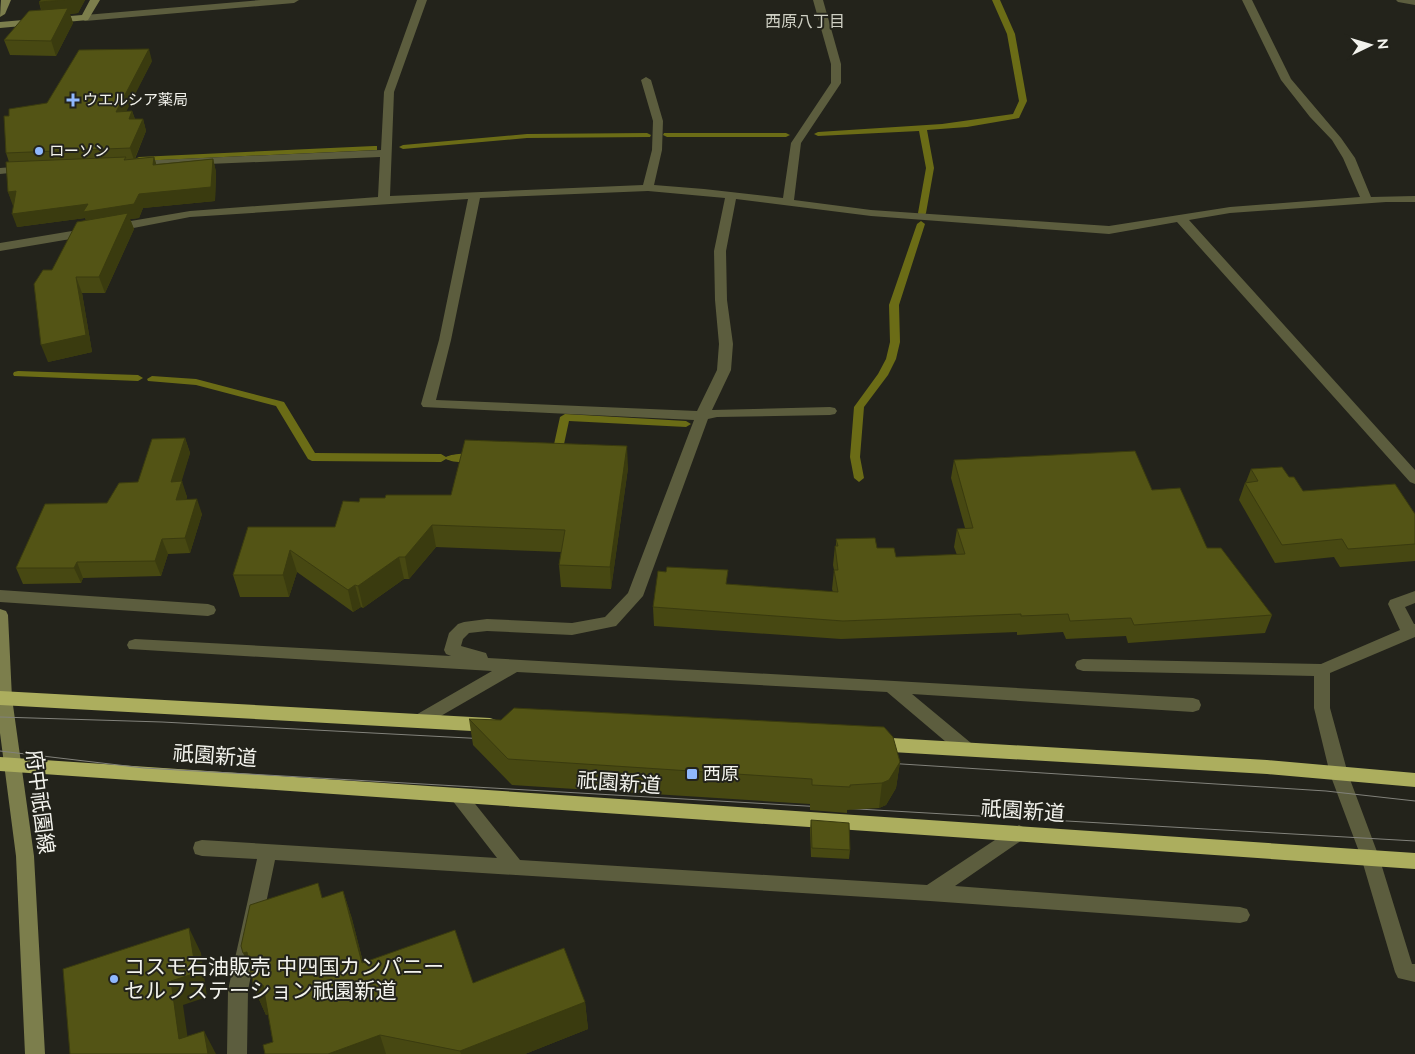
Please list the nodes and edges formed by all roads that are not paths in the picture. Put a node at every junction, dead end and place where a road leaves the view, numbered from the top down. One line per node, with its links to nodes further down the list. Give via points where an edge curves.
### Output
1 (6, 0): 9 (main road)
2 (95, 0): 10 (main road)
3 (294, 0): 10 (street)
4 (422, 0): 13 (street, via 390,92)
5 (818, 0): 23 (street, via 836,64 836,83 796,143)
6 (1247, 0): 21 (street, via 1286,80 1336,138 1349,158)
7 (1401, 0): 8 (street)
8 (1415, 2)
9 (0, 14)
10 (84, 18): 11 (main road)
11 (0, 25)
12 (646, 80): 17 (street, via 658,121 657,150)
13 (386, 153): 14 (street); 20 (street)
14 (127, 164)
15 (37, 168): 16 (street)
16 (0, 171)
17 (648, 188): 18 (street); 19 (street)
18 (475, 195): 20 (street); 27 (street, via 445,340 428,404)
19 (731, 196): 23 (street); 27 (street, via 720,251 726,344 724,370)
20 (384, 200): 25 (street, via 190,214)
21 (1367, 200): 22 (street); 24 (street, via 1230,210)
22 (1415, 200)
23 (788, 203): 24 (street, via 871,213 1109,230)
24 (1180, 218): 28 (street)
25 (0, 247)
26 (830, 411): 27 (street, via 717,412)
27 (702, 416): 35 (street, via 635,596 610,622 572,629 487,625 464,628 455,636 452,650)
28 (1415, 479)
29 (0, 596): 31 (street)
30 (1415, 597): 33 (street, via 1396,604)
31 (208, 610)
32 (0, 615): 39 (main road, 府中祇園線)
33 (1412, 631): 37 (street)
34 (135, 646): 35 (street)
35 (514, 665): 38 (street); 41 (street)
36 (1083, 665): 37 (street)
37 (1322, 670): 46 (street, via 1322,708)
38 (891, 686): 40 (street); 44 (street)
39 (2, 698): 41 (highway); 45 (main road, 府中祇園線)
40 (1193, 705)
41 (420, 721): 42 (highway)
42 (509, 726)
43 (856, 743): 44 (highway)
44 (964, 748): 46 (highway)
45 (6, 764): 48 (highway, 祇園新道); 58 (main road, 府中祇園線, via 25,856)
46 (1339, 774): 47 (highway); 52 (street)
47 (1415, 780)
48 (458, 795): 49 (highway, 祇園新道); 54 (street)
49 (1019, 833): 52 (highway, 祇園新道); 55 (street)
50 (202, 848): 51 (street)
51 (268, 852): 54 (street); 59 (street, via 238,990)
52 (1370, 857): 53 (highway, 祇園新道); 57 (street, via 1405,972)
53 (1415, 861)
54 (516, 868): 55 (street)
55 (930, 893): 56 (street)
56 (1240, 916)
57 (1415, 973)
58 (35, 1054)
59 (237, 1054)

